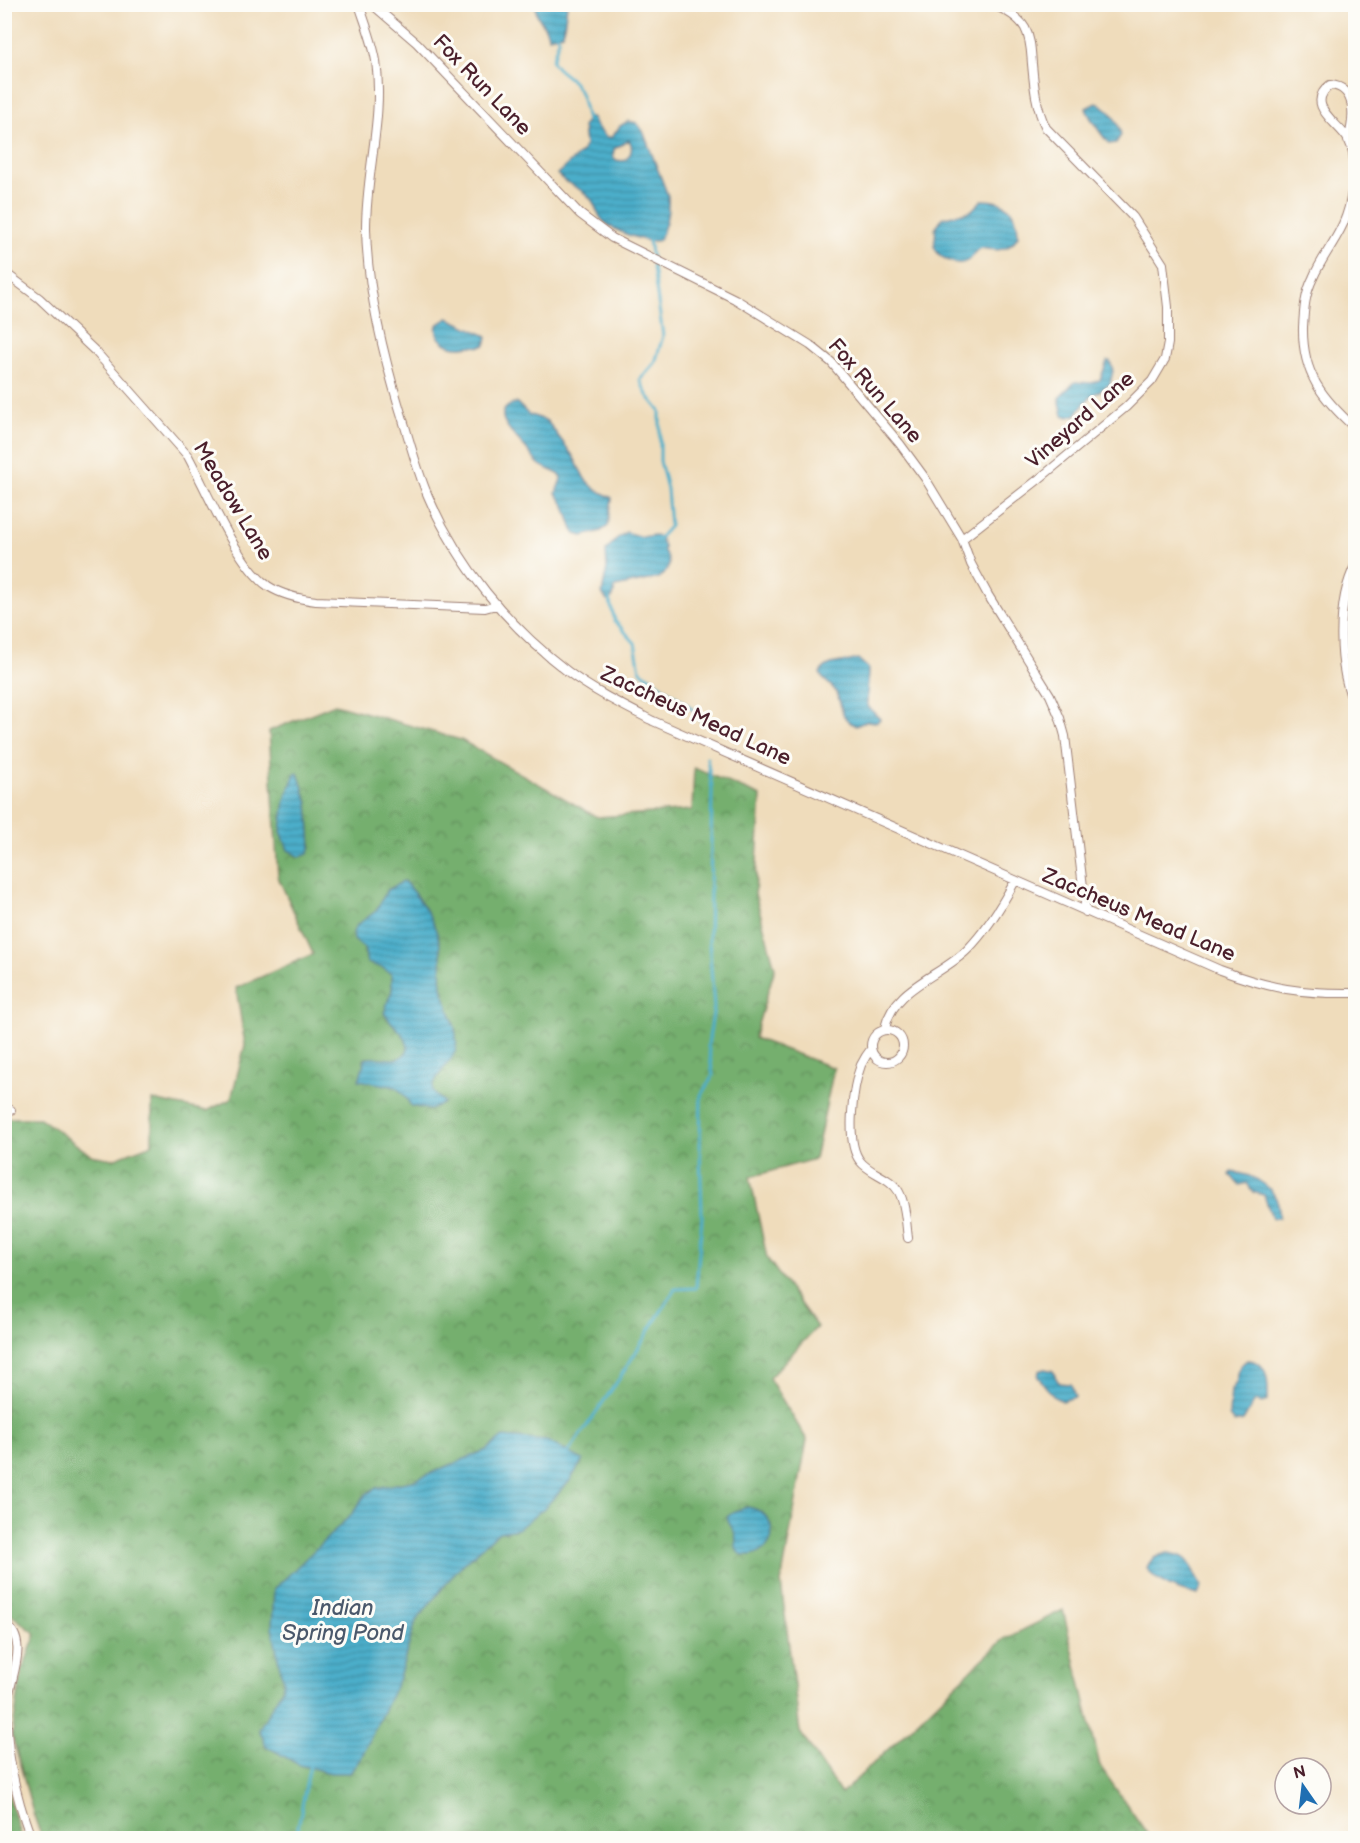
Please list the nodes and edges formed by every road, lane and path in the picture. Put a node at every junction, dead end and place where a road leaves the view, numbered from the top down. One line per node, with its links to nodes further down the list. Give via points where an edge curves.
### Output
1 (359, 4): 9 (street, Zaccheus Mead Lane, via 372,43 377,78 366,227 380,336 428,494 468,567)
2 (368, 4): 7 (street, Fox Run Lane, via 417,43 588,220 612,238 735,299 831,362 900,444)
3 (991, 4): 7 (street, Vineyard Lane, via 1004,9 1024,26 1046,128 1133,217 1162,264 1168,343 1160,371 1126,407)
4 (1348, 140): 4 (street, via 1352,126 1350,98 1343,89 1330,86 1323,91 1322,106); 6 (street, via 1354,160 1353,188 1341,229 1312,279 1304,302 1303,340 1309,372 1318,388)
5 (4, 272): 9 (street, Meadow Lane, via 65,320 180,446 247,563 270,587 316,601 485,608)
6 (1356, 429)
7 (962, 539): 12 (street, Fox Run Lane, via 984,589 1050,695 1060,718)
8 (1356, 564): 10 (street, via 1346,589 1342,644 1343,666)
9 (496, 605): 11 (street, Zaccheus Mead Lane, via 568,673 611,699)
10 (1356, 708)
11 (1015, 881): 12 (street, Zaccheus Mead Lane); 14 (street, via 966,951 903,997 889,1014)
12 (1086, 912): 13 (street, Zaccheus Mead Lane, via 1253,982 1301,992)
13 (1356, 993)
14 (885, 1029): 15 (street, via 872,1039); 15 (street, via 900,1035 904,1047 898,1059 885,1062 875,1058)
15 (871, 1049): 16 (street, via 860,1067 854,1092 855,1150 860,1161 894,1184 900,1193)
16 (908, 1238)
17 (4, 1623): 18 (street, via 18,1640 5,1725 11,1770)
18 (31, 1839)

